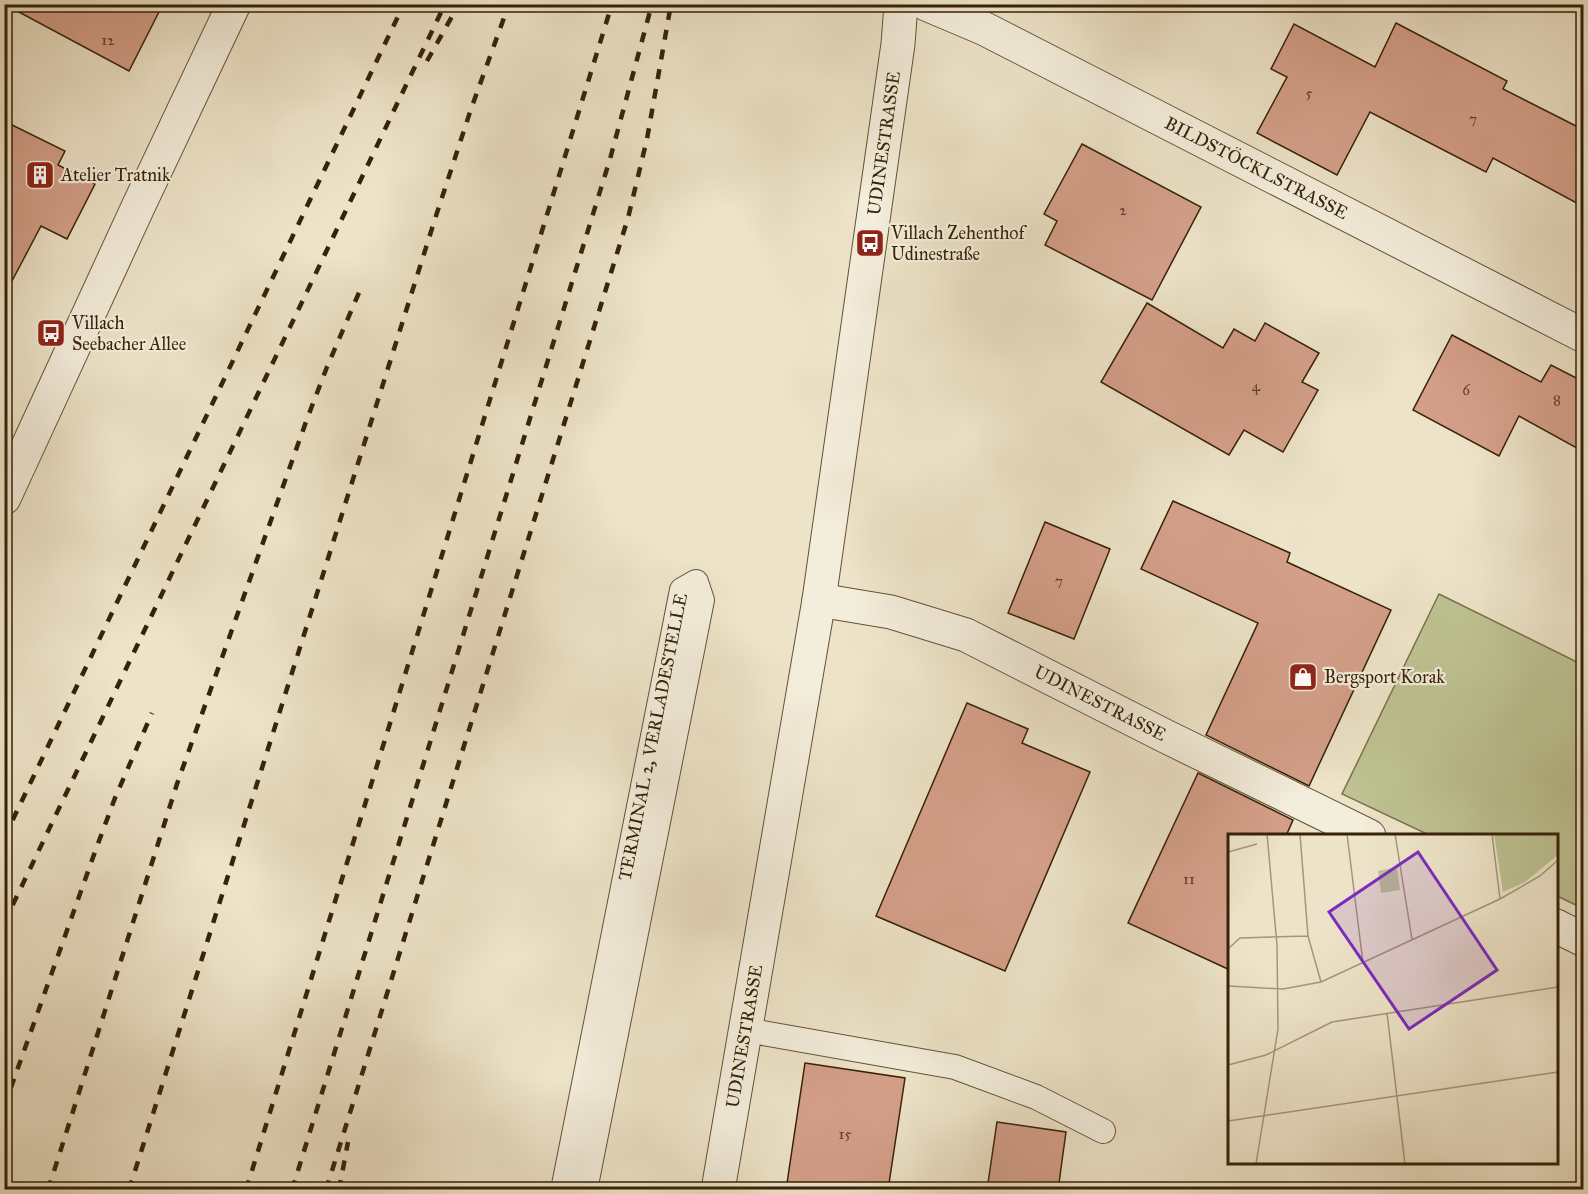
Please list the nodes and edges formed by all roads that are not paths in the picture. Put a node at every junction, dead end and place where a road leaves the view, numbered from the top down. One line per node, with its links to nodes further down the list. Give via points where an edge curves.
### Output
1 (234, 4): 5 (street)
2 (901, 4): 6 (street, UDINESTRASSE)
3 (926, 4): 4 (street, BILDSTÖCKLSTRASSE, via 985,29)
4 (1584, 336)
5 (4, 498)
6 (819, 600): 7 (street, UDINESTRASSE, via 891,612 966,635); 10 (street, UDINESTRASSE)
7 (1366, 834)
8 (1558, 927): 9 (street)
9 (1584, 940)
10 (746, 1030): 11 (lane, via 955,1067 1036,1096); 14 (street, UDINESTRASSE)
11 (1103, 1131)
12 (563, 1190): 13 (lane, TERMINAL 2, VERLADESTELLE, via 682,590 696,582 702,600)
13 (585, 1190)
14 (718, 1190)

